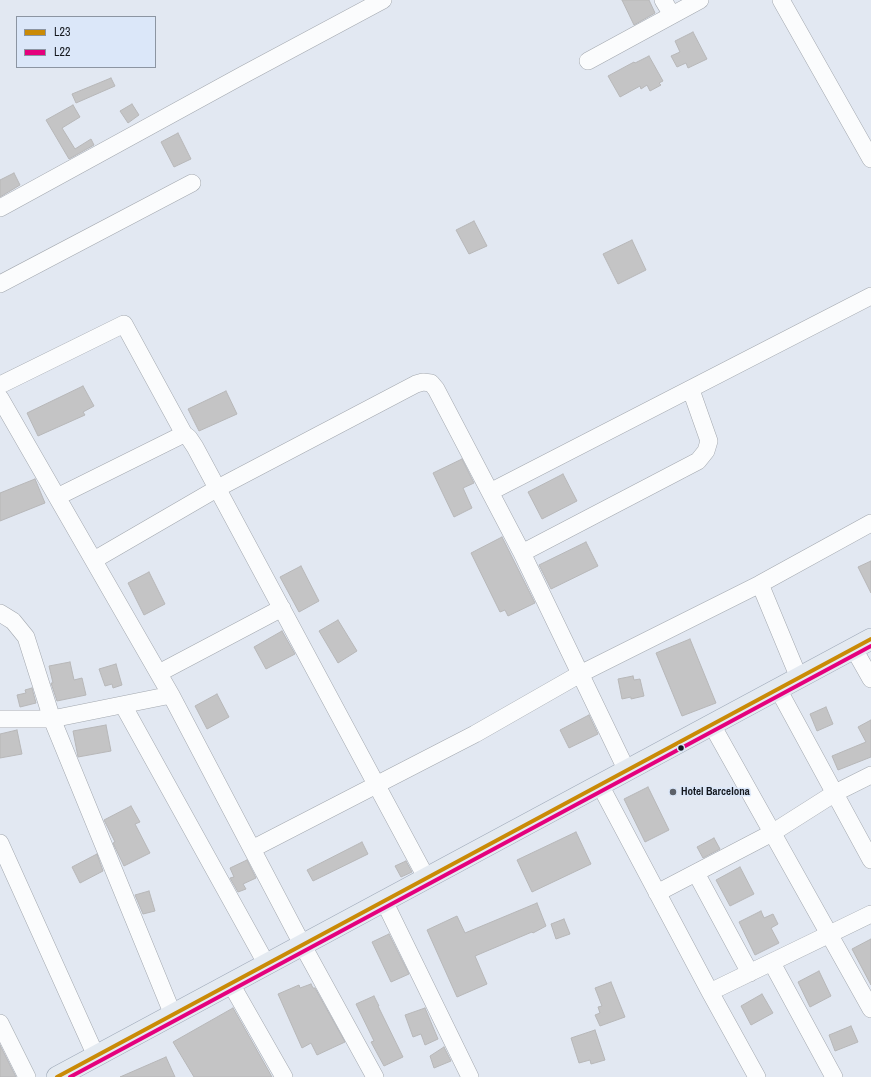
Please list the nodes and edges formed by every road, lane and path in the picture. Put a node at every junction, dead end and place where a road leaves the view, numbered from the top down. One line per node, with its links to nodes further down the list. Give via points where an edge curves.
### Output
1 (383, 0): 9 (street)
2 (663, 0): 5 (street)
3 (700, 0): 5 (street)
4 (781, 0): 7 (street)
5 (672, 15): 6 (street)
6 (588, 61)
7 (871, 159)
8 (192, 183): 10 (street)
9 (0, 208)
10 (0, 284)
11 (871, 296): 13 (street)
12 (0, 384): 15 (street, via 124,324)
13 (690, 390): 17 (street); 20 (street, via 709,441 706,451 698,461)
14 (0, 398): 18 (street)
15 (184, 434): 16 (street, via 195,447); 18 (street)
16 (218, 488): 17 (street, via 423,382 431,383 436,389); 21 (street); 23 (street)
17 (490, 492): 20 (street)
18 (57, 497): 21 (street)
19 (871, 523): 22 (street)
20 (522, 553): 27 (street)
21 (94, 560): 26 (street)
22 (760, 584): 27 (street); 28 (street)
23 (282, 608): 26 (street); 39 (street)
24 (0, 613): 34 (street, via 13,621 26,637)
25 (862, 644): 28 (main road); 29 (street)
26 (158, 673): 31 (street)
27 (580, 674): 36 (street); 39 (street)
28 (799, 678): 30 (main road)
29 (871, 679)
30 (778, 690): 35 (main road); 40 (street)
31 (171, 694): 32 (street); 43 (street)
32 (123, 705): 34 (street); 53 (street)
33 (0, 719): 34 (street)
34 (52, 719): 58 (street)
35 (712, 725): 36 (main road); 41 (street)
36 (627, 771): 38 (main road)
37 (871, 775): 40 (street)
38 (600, 785): 46 (main road); 47 (street)
39 (377, 786): 43 (street); 46 (street)
40 (835, 793): 41 (street); 44 (street)
41 (772, 833): 45 (street); 50 (street)
42 (0, 843): 60 (street)
43 (252, 849): 51 (street)
44 (871, 860)
45 (696, 873): 47 (street); 54 (street)
46 (427, 878): 48 (main road)
47 (657, 893): 56 (street)
48 (384, 902): 51 (main road); 65 (street)
49 (871, 914): 50 (street)
50 (829, 935): 52 (street); 57 (street)
51 (303, 946): 53 (main road); 64 (street)
52 (772, 962): 54 (street); 67 (street)
53 (267, 964): 55 (main road)
54 (750, 973): 56 (street)
55 (231, 984): 58 (main road); 63 (street)
56 (710, 992): 66 (street)
57 (871, 1009)
58 (173, 1015): 60 (main road)
59 (0, 1023): 61 (street)
60 (96, 1056): 62 (main road)
61 (27, 1077)
62 (59, 1077)
63 (284, 1077)
64 (375, 1077)
65 (470, 1077)
66 (757, 1077)
67 (834, 1077)

